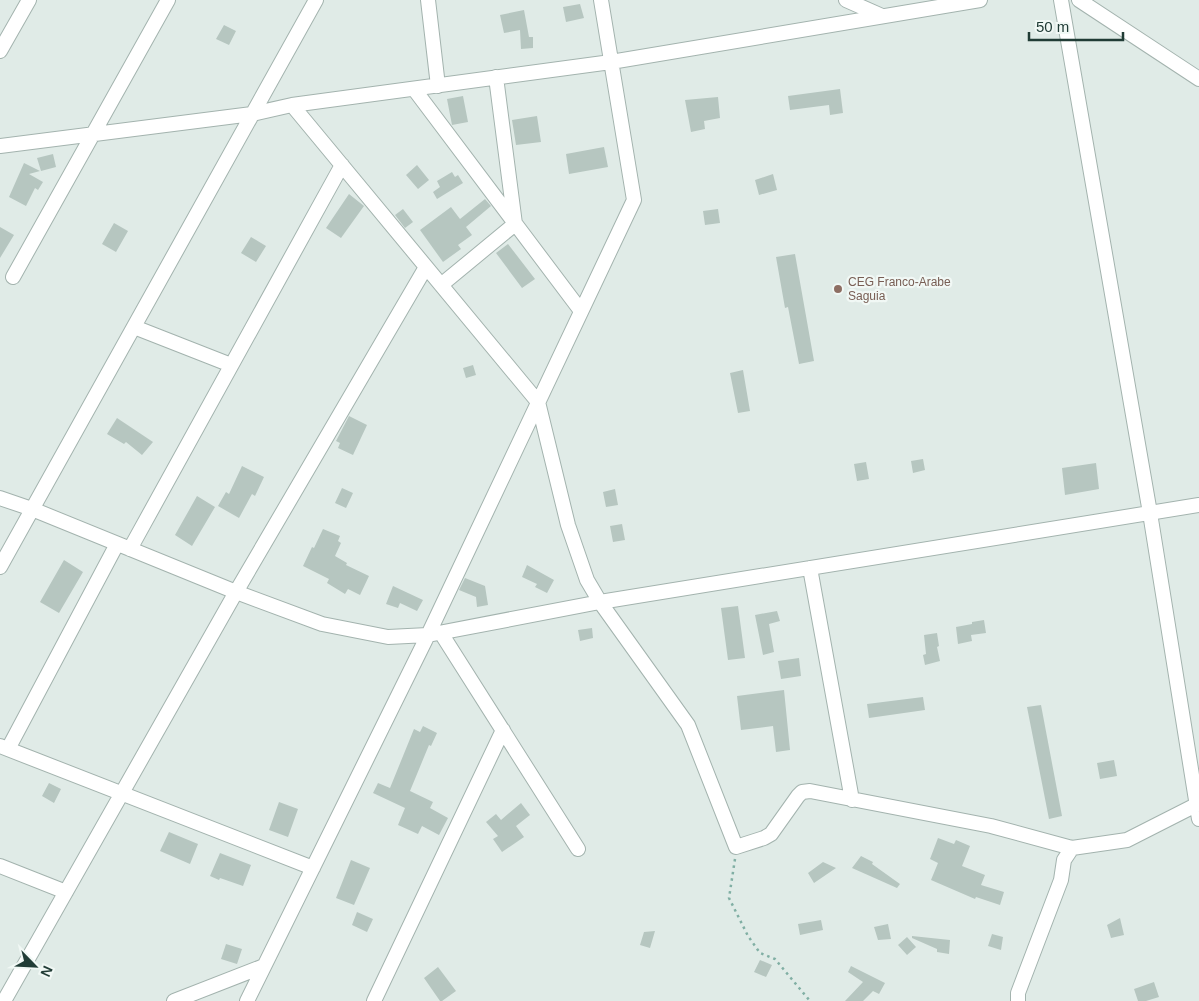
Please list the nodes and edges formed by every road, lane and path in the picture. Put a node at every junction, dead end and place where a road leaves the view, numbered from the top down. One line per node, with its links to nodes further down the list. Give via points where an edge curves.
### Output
1 (29, 0): 11 (street)
2 (168, 0): 19 (street)
3 (316, 0): 18 (street)
4 (428, 0): 15 (street)
5 (601, 0): 12 (street)
6 (846, 0): 10 (street)
7 (980, 0): 10 (street)
8 (1062, 0): 33 (street)
9 (1079, 0): 14 (street)
10 (883, 16): 12 (street)
11 (0, 51)
12 (611, 62): 13 (street); 26 (street, via 634,200)
13 (496, 78): 15 (street); 22 (street)
14 (1199, 79)
15 (438, 86): 16 (street)
16 (414, 89): 17 (street); 22 (street)
17 (292, 106): 18 (street); 21 (street)
18 (252, 114): 19 (street); 27 (street)
19 (93, 134): 20 (street); 24 (street)
20 (0, 146)
21 (342, 165): 23 (street); 28 (street)
22 (516, 224): 25 (street); 26 (street)
23 (426, 266): 25 (street); 37 (street)
24 (12, 277)
25 (441, 285): 29 (street)
26 (581, 312): 29 (street)
27 (134, 327): 28 (street); 32 (street)
28 (231, 365): 34 (street)
29 (538, 402): 38 (street, via 568,526 587,580); 39 (street)
30 (0, 498): 32 (street)
31 (1199, 506): 33 (street)
32 (32, 509): 34 (street); 35 (street)
33 (1150, 513): 36 (street); 44 (street)
34 (124, 546): 37 (street); 41 (street)
35 (0, 567)
36 (810, 568): 38 (street); 43 (street)
37 (236, 592): 39 (street, via 322,624 388,637); 42 (street)
38 (600, 602): 39 (street); 46 (street, via 688,725)
39 (435, 634): 40 (street); 50 (street)
40 (503, 730): 48 (street); 56 (street)
41 (4, 748): 42 (street)
42 (122, 794): 50 (street); 51 (street)
43 (852, 800): 46 (street, via 802,792 771,834); 47 (street, via 991,826)
44 (1196, 805): 45 (street); 47 (street, via 1127,840)
45 (1199, 819)
46 (736, 847): 57 (path, via 729,898 740,921 760,953 775,960)
47 (1072, 848): 58 (street, via 1064,860 1061,880 1018,993)
48 (578, 849)
49 (0, 866): 51 (street)
50 (313, 868): 52 (street)
51 (66, 892): 53 (street)
52 (264, 966): 54 (street); 55 (street)
53 (4, 1001)
54 (174, 1001)
55 (246, 1001)
56 (374, 1001)
57 (810, 1001)
58 (1018, 1001)

